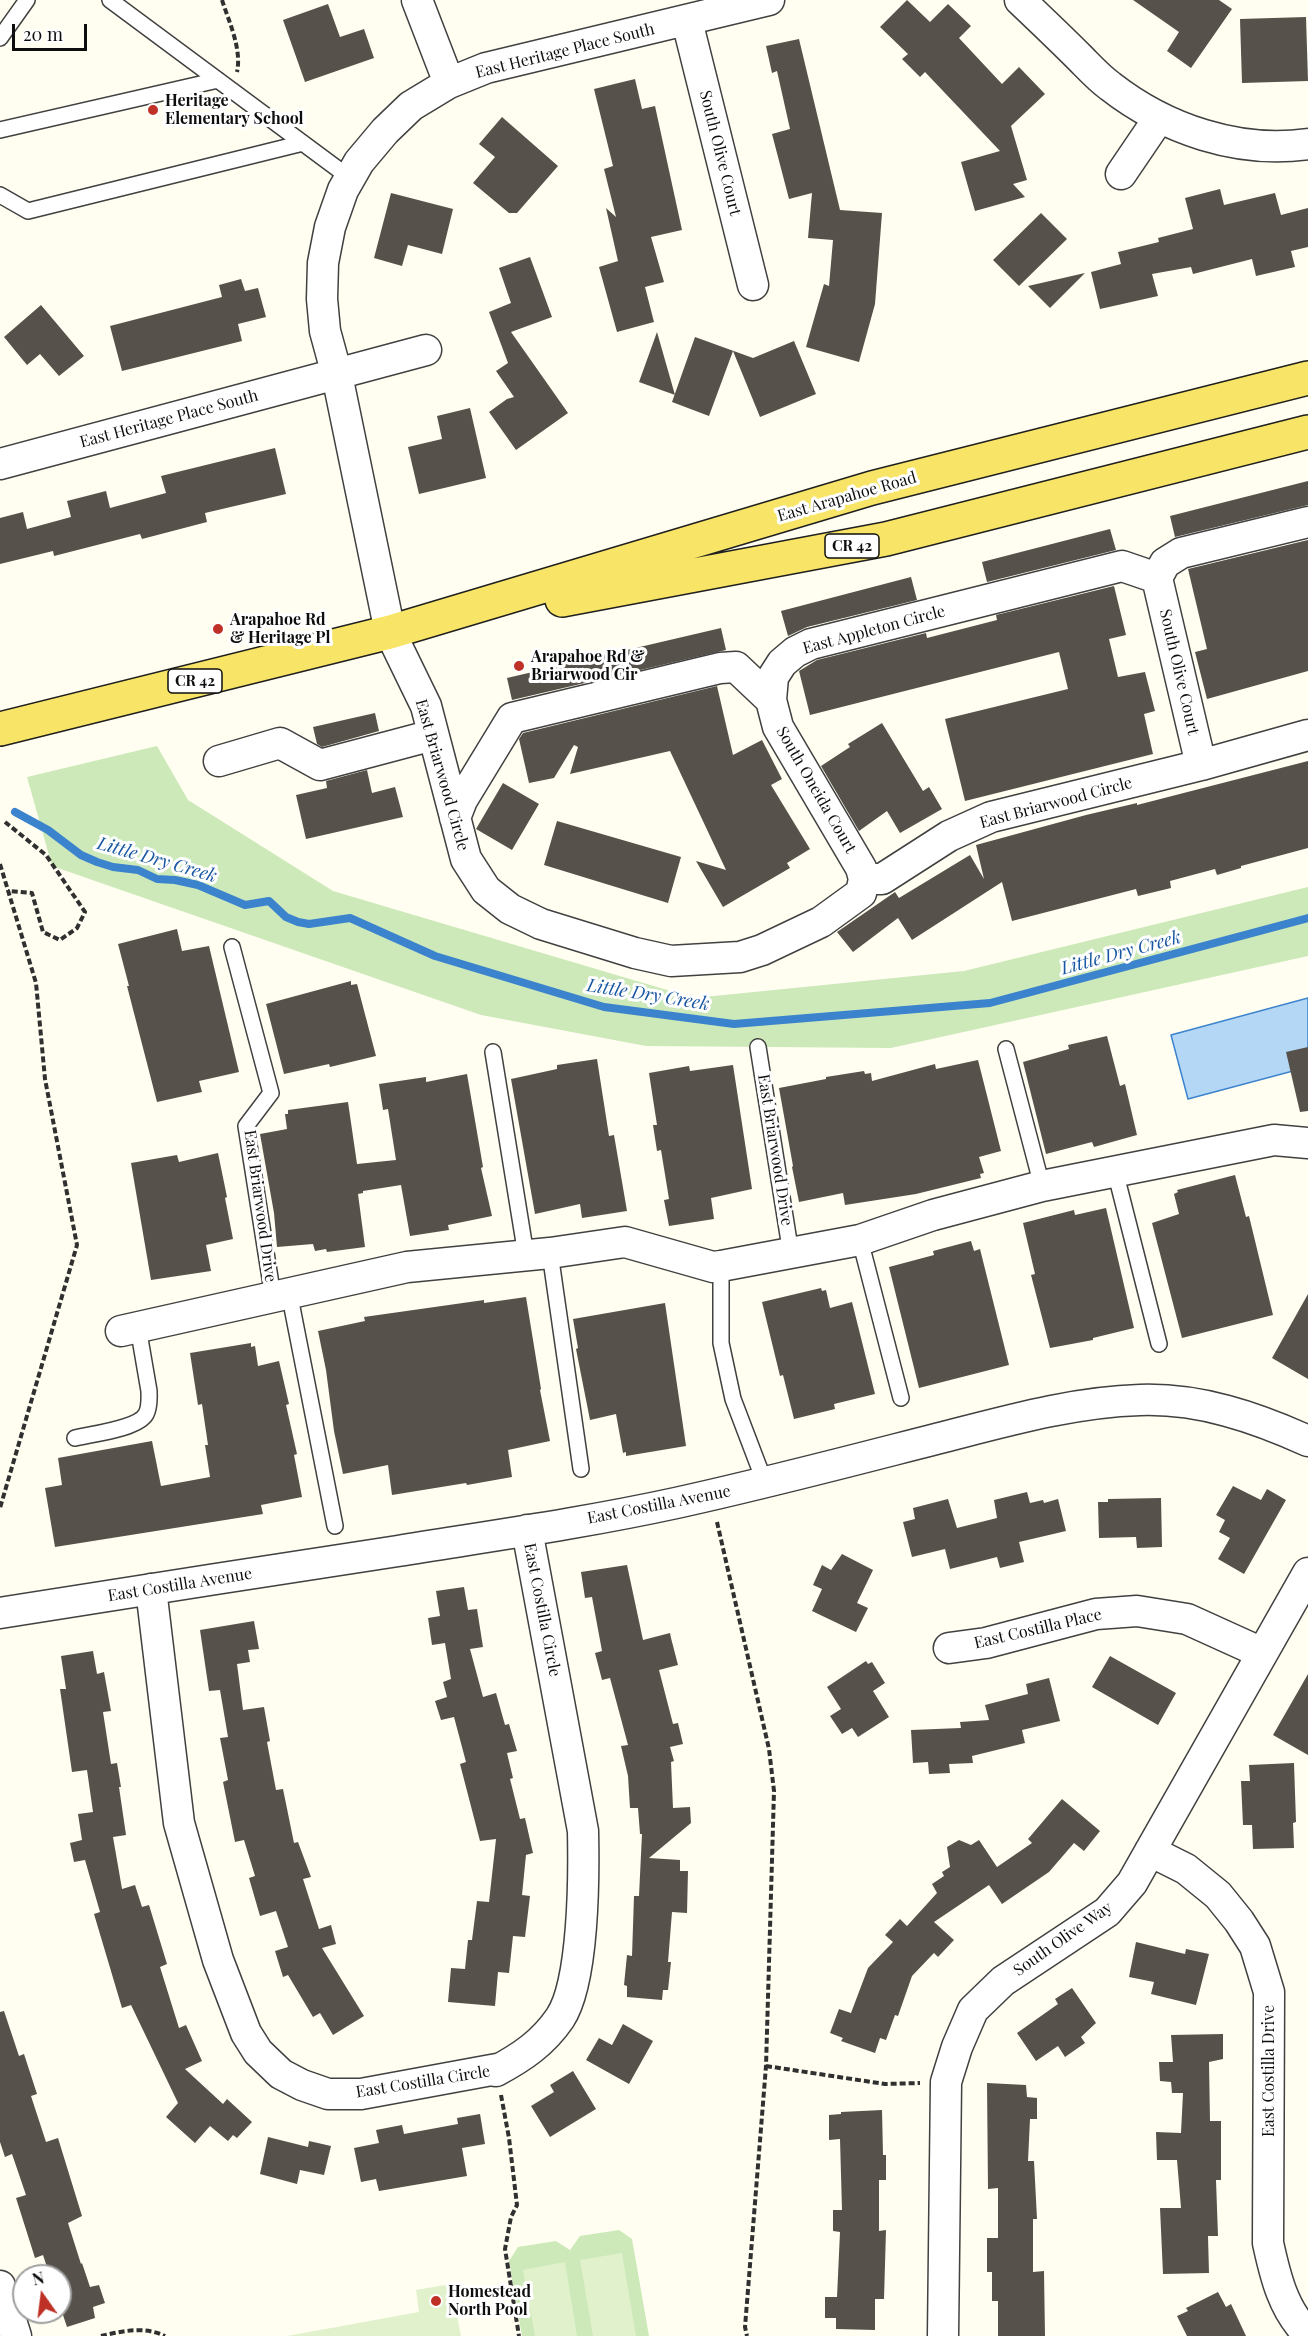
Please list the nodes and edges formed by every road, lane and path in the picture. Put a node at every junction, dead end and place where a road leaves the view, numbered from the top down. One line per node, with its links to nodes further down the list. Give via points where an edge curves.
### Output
1 (27, 0): 8 (lane)
2 (111, 0): 10 (lane)
3 (222, 0): 9 (path, via 238,53)
4 (417, 0): 11 (street)
5 (769, 0): 7 (street, East Heritage Place South)
6 (1020, 0): 12 (street, via 1109,86)
7 (687, 21): 11 (street, East Heritage Place South, via 486,68); 19 (street, South Olive Court)
8 (0, 38)
9 (236, 73)
10 (218, 80): 13 (lane); 14 (lane)
11 (449, 83): 17 (street, East Heritage Place South, via 411,106 385,130)
12 (1159, 118): 15 (street, via 1212,138 1244,144); 16 (street)
13 (0, 130)
14 (303, 143): 17 (lane); 18 (lane, via 27,211)
15 (1308, 144)
16 (1121, 174)
17 (350, 178): 21 (street, East Heritage Place South, via 330,227 323,263 325,331)
18 (0, 195)
19 (753, 285)
20 (426, 350): 21 (street, East Heritage Place South)
21 (337, 375): 24 (street, East Heritage Place South); 27 (street, East Heritage Place South)
22 (1308, 378): 27 (main road, East Arapahoe Road / CR 42, via 872,488)
23 (1308, 432): 27 (main road, East Arapahoe Road / CR 42, via 886,539)
24 (0, 464)
25 (1308, 522): 26 (street, via 1181,553 1165,563)
26 (1157, 578): 28 (street, East Appleton Circle, via 1122,566 811,645 782,663 773,677); 33 (street, South Olive Court)
27 (390, 632): 29 (main road, East Arapahoe Road / CR 42); 30 (street, East Briarwood Circle, via 426,706)
28 (771, 700): 34 (street, via 736,667 512,718); 37 (street, South Oneida Court, via 778,727)
29 (0, 729)
30 (433, 735): 32 (street, via 320,765 280,744); 34 (street, East Briarwood Circle)
31 (1308, 735): 33 (street, East Briarwood Circle)
32 (219, 761)
33 (1201, 765): 37 (street, East Briarwood Circle, via 991,817 949,836 882,879)
34 (455, 818): 37 (street, East Briarwood Circle, via 466,859 486,890 510,909 541,924 671,961 740,957 762,950 821,922 861,893)
35 (4, 822): 38 (path, via 46,855 86,912 77,928 60,940 43,932 32,893)
36 (0, 864): 38 (path)
37 (864, 879)
38 (8, 891): 59 (path, via 36,983 45,1079 77,1245)
39 (232, 947): 50 (lane, East Briarwood Drive, via 271,1093 246,1126)
40 (758, 1047): 48 (lane, East Briarwood Drive)
41 (1005, 1049): 45 (lane)
42 (493, 1052): 47 (lane)
43 (1308, 1143): 44 (street, East Briarwood Drive, via 1274,1140)
44 (1115, 1171): 45 (street, East Briarwood Drive); 52 (lane)
45 (1042, 1186): 46 (street, East Briarwood Drive, via 933,1215)
46 (860, 1240): 48 (street, East Briarwood Drive); 53 (lane)
47 (538, 1254): 49 (street, East Briarwood Drive, via 625,1242); 50 (street, East Briarwood Drive, via 407,1267); 56 (lane)
48 (791, 1254): 49 (street, East Briarwood Drive)
49 (721, 1266): 57 (lane, via 721,1343 733,1399)
50 (281, 1294): 51 (street, East Briarwood Drive); 60 (lane, East Briarwood Drive)
51 (130, 1329): 54 (lane, via 149,1391 146,1415 136,1424)
52 (1159, 1344)
53 (901, 1398)
54 (75, 1438)
55 (1308, 1441): 57 (street, East Costilla Avenue, via 1230,1411 1142,1399 1028,1415)
56 (581, 1469)
57 (765, 1483): 58 (street, East Costilla Avenue)
58 (711, 1495): 61 (street, East Costilla Avenue); 68 (path, via 769,1749 774,1791)
59 (0, 1508)
60 (335, 1526)
61 (527, 1530): 63 (street, East Costilla Avenue); 69 (street, East Costilla Circle, via 583,1831 584,1879 575,1973 561,2017 541,2042)
62 (1308, 1574): 66 (street, South Olive Way)
63 (151, 1589): 64 (street, East Costilla Avenue); 69 (street, East Costilla Circle, via 179,1823 218,1960 246,2032 258,2052 281,2074 328,2094 361,2094)
64 (0, 1613)
65 (949, 1648): 66 (street, East Costilla Place, via 986,1643 1096,1614 1137,1611 1187,1619)
66 (1262, 1653): 67 (street, South Olive Way)
67 (1150, 1851): 70 (street, South Olive Way, via 1132,1883 1107,1912 1003,1981 973,2010); 72 (street, East Costilla Drive, via 1186,1869 1218,1895 1239,1921 1260,1958 1269,1992 1268,2243 1286,2303)
68 (766, 2066): 70 (path, via 885,2084); 77 (path)
69 (496, 2071): 76 (path, via 517,2205 505,2249)
70 (946, 2082): 78 (street, South Olive Way)
71 (0, 2286): 73 (street)
72 (1308, 2334)
73 (16, 2336)
74 (101, 2336): 75 (path, via 127,2330 155,2331)
75 (165, 2336)
76 (519, 2336)
77 (747, 2336)
78 (944, 2336)

